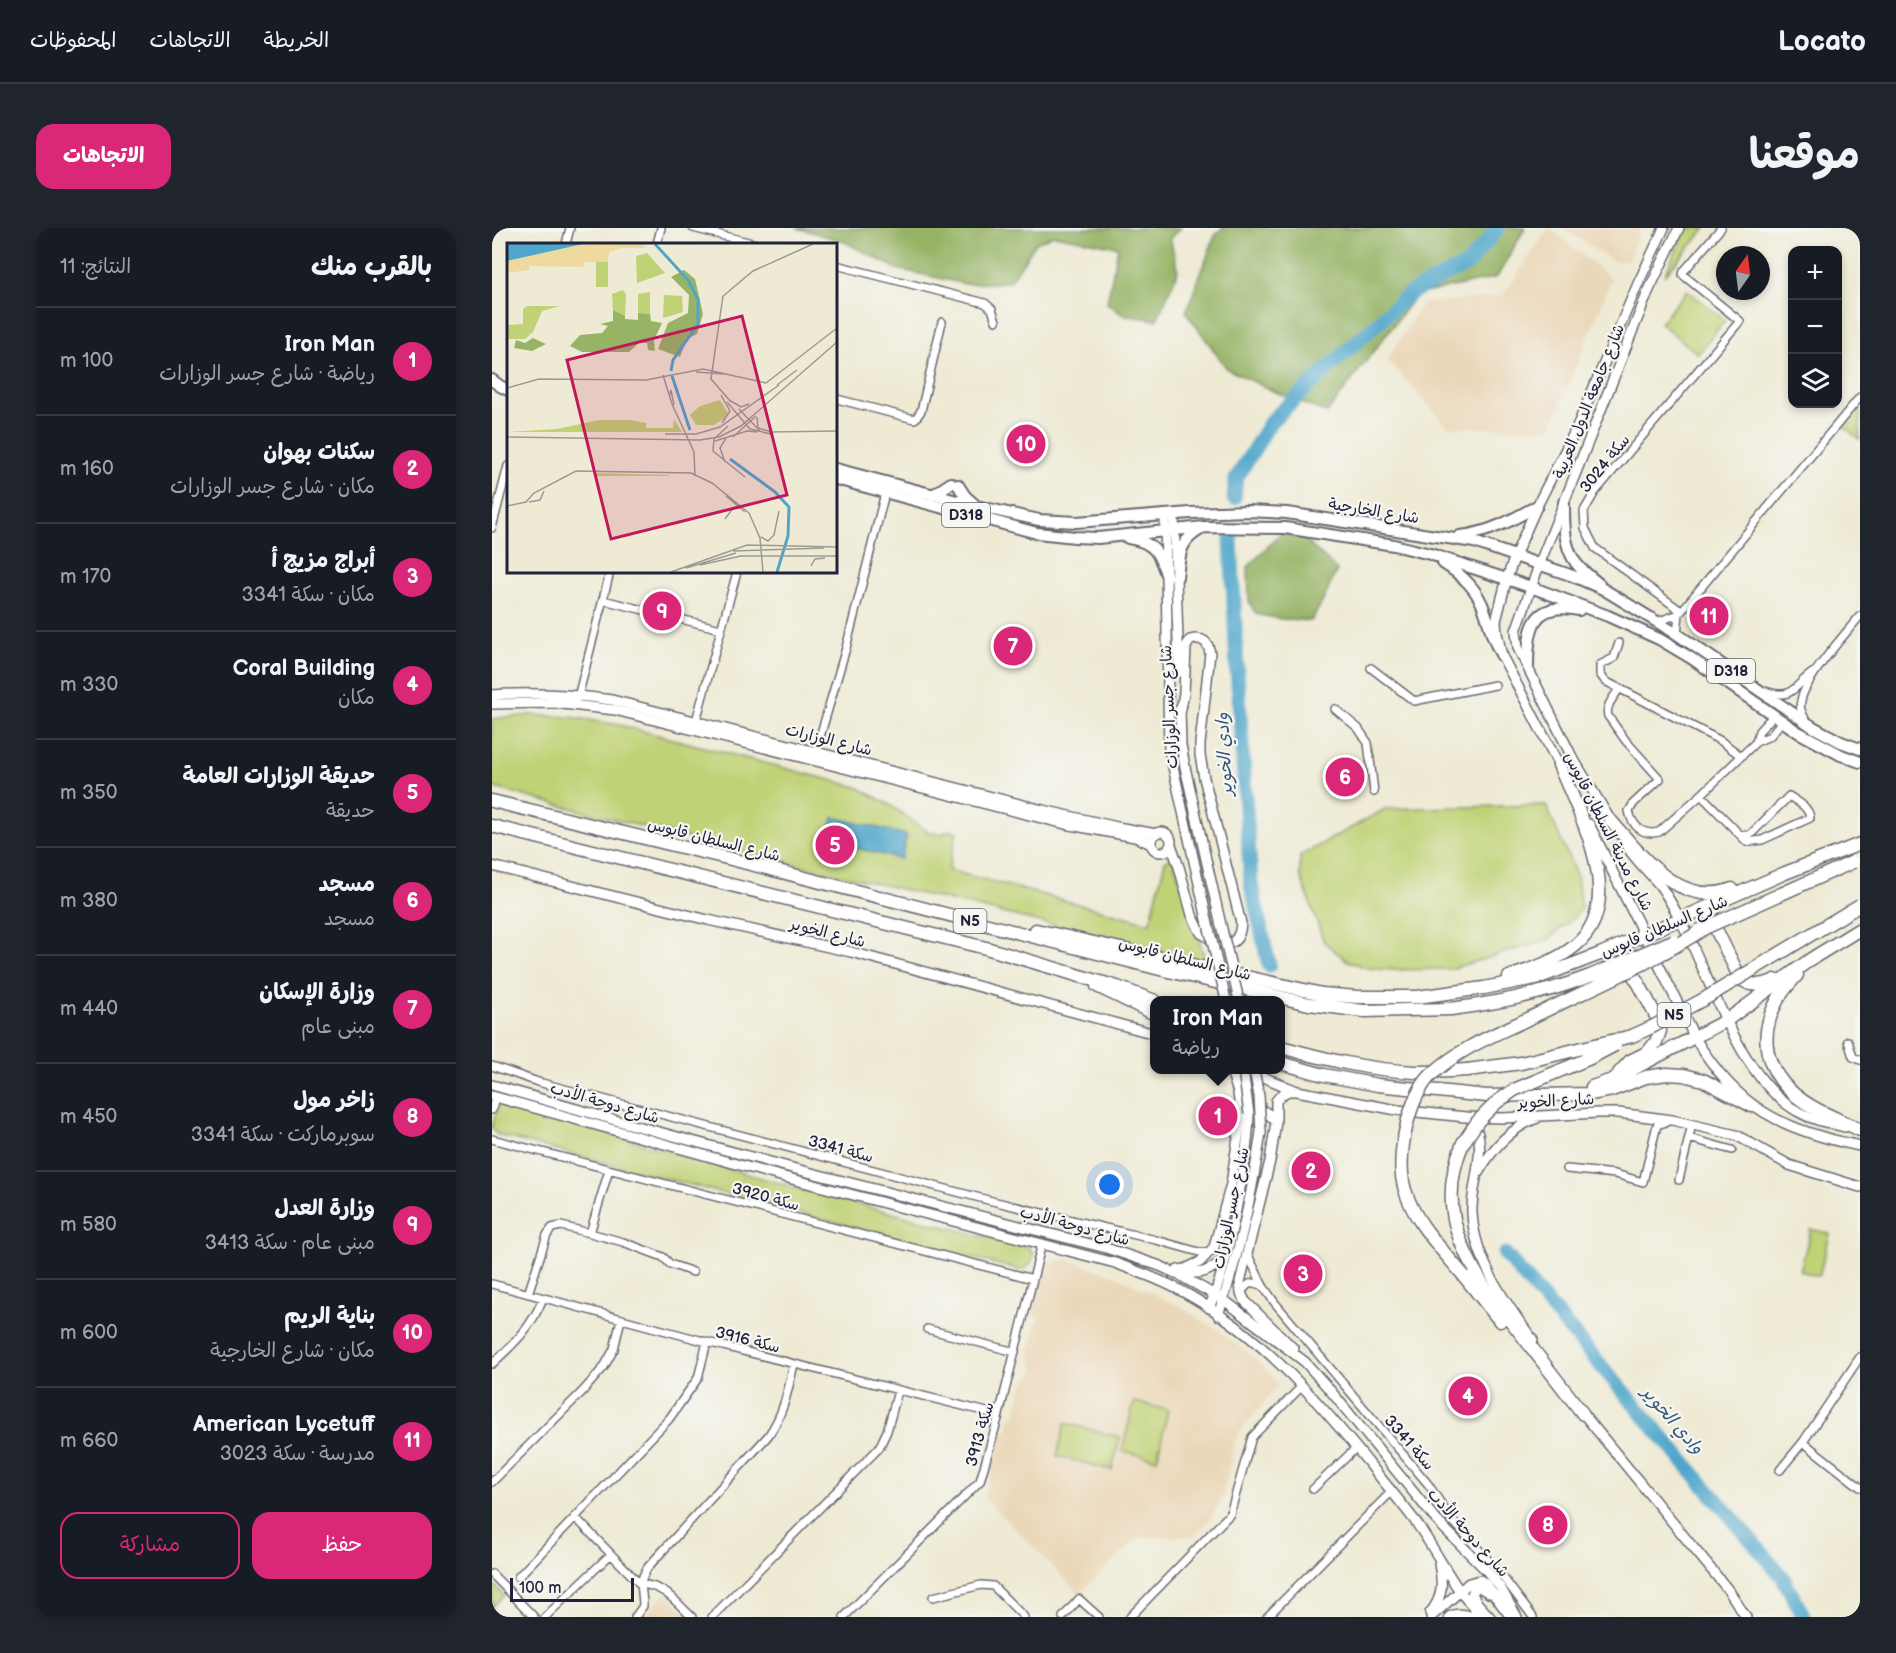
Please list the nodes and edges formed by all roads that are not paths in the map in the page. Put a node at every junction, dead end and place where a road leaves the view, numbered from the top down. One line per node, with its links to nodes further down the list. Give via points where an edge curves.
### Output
1 (570, 228): 7 (street)
2 (661, 228): 8 (street)
3 (693, 228): 9 (street)
4 (1664, 228): 30 (main road, شارع جامعة الدول العربية, via 1576,429)
5 (1679, 228): 27 (main road, شارع جامعة الدول العربية, via 1648,292)
6 (1721, 228): 49 (street, سكة 3024, via 1683,275 1740,321 1595,492 1584,511 1585,528 1595,548)
7 (566, 243)
8 (657, 243)
9 (752, 243)
10 (837, 265): 11 (street, via 985,303)
11 (996, 321)
12 (942, 322): 19 (street, via 916,418)
13 (492, 379): 14 (main road); 16 (main road)
14 (507, 383)
15 (492, 389): 17 (main road)
16 (507, 391)
17 (507, 392)
18 (1860, 397): 49 (street)
19 (837, 399)
20 (837, 469): 22 (main road, شارع الخارجية / D318)
21 (507, 470): 34 (street)
22 (863, 476): 24 (main road, شارع الخارجية / D318); 25 (main road, via 881,486)
23 (837, 479): 25 (main road, شارع الخارجية / D318)
24 (913, 490): 25 (main road); 26 (main road, شارع الخارجية / D318)
25 (885, 493): 28 (main road, شارع الخارجية / D318); 75 (street)
26 (933, 495): 28 (main road, شارع الخارجية / D318); 29 (main road, via 955,484)
27 (1564, 502): 41 (main road, شارع جامعة الدول العربية); 47 (main road, via 1569,551 1580,568)
28 (949, 505): 29 (main road, شارع الخارجية / D318); 37 (main road, شارع الخارجية / D318, via 1037,533)
29 (976, 506): 31 (main road, شارع الخارجية / D318, via 1039,520 1077,522)
30 (1537, 506): 36 (main road, via 1499,527); 40 (main road, شارع جامعة الدول العربية)
31 (1169, 515): 32 (main road, شارع الخارجية / D318, via 1248,511); 35 (main road, شارع جسر الوزارات)
32 (1378, 526): 36 (main road, شارع الخارجية / D318); 38 (main road)
33 (1204, 527): 35 (main road, شارع الخارجية / D318); 38 (main road, شارع الخارجية / D318, via 1285,528); 44 (main road, via 1183,544)
34 (492, 528)
35 (1171, 531): 37 (main road, شارع الخارجية / D318); 44 (main road, شارع جسر الوزارات)
36 (1449, 537): 40 (main road, شارع الخارجية / D318)
37 (1098, 538): 44 (main road, via 1130,538 1146,543 1157,552)
38 (1375, 543): 39 (main road, شارع الخارجية / D318)
39 (1430, 554): 45 (main road, شارع الخارجية / D318); 56 (main road, via 1472,587)
40 (1515, 556): 41 (main road, شارع الخارجية / D318); 45 (main road, شارع جامعة الدول العربية)
41 (1539, 565): 46 (main road, شارع جامعة الدول العربية); 47 (main road, شارع الخارجية / D318)
42 (610, 573): 48 (street)
43 (737, 573): 53 (street)
44 (1172, 577): 68 (main road, شارع جسر الوزارات); 104 (main road, شارع جسر الوزارات, bridge, via 1169,749)
45 (1507, 578): 46 (main road, شارع الخارجية / D318); 56 (main road, شارع مدينة السلطان قابوس, via 1496,621)
46 (1531, 587): 50 (main road, شارع الخارجية / D318); 57 (main road, شارع مدينة السلطان قابوس, via 1516,631 1518,648)
47 (1603, 589): 52 (main road, شارع الخارجية / D318)
48 (603, 600): 53 (street); 64 (street)
49 (1680, 612): 52 (street); 54 (street)
50 (1608, 616): 57 (main road, via 1563,607 1542,615 1530,630); 69 (main road, شارع الخارجية / D318, via 1667,644)
51 (1860, 616): 59 (street)
52 (1657, 622): 54 (main road, شارع الخارجية / D318)
53 (721, 629): 71 (street)
54 (1677, 634): 61 (main road, شارع الخارجية / D318)
55 (1619, 643): 62 (street, via 1614,658 1599,668 1605,681)
56 (1502, 656): 78 (main road, شارع مدينة السلطان قابوس)
57 (1528, 666): 82 (main road, شارع مدينة السلطان قابوس, via 1571,755)
58 (1371, 668): 60 (street, via 1414,701)
59 (1816, 671): 61 (street, via 1790,693 1776,694); 72 (street, via 1801,699 1801,713)
60 (1495, 685)
61 (1754, 687): 72 (main road, شارع الخارجية / D318)
62 (1619, 689): 76 (street, via 1721,741); 80 (street, via 1608,707 1608,716 1660,779 1634,803 1629,812 1634,824 1640,830 1659,832)
63 (492, 695): 64 (main road, شارع الوزارات)
64 (579, 695): 65 (street, via 573,701); 71 (main road, شارع الوزارات)
65 (541, 702): 66 (main road, شارع الوزارات); 70 (main road, شارع الوزارات, via 584,705)
66 (492, 704)
67 (1335, 708): 79 (street, via 1358,728 1368,743)
68 (1180, 714): 88 (main road, via 1186,647 1190,640 1203,639 1210,653 1200,755 1241,923 1237,940 1221,942 1201,933); 105 (main road, شارع جسر الوزارات, bridge, via 1185,767)
69 (1778, 718): 76 (street, via 1759,731 1756,742); 77 (main road, شارع الخارجية / D318, via 1824,747)
70 (653, 719): 71 (street, via 687,726); 74 (main road, شارع الوزارات)
71 (696, 721): 75 (main road, شارع الوزارات)
72 (1808, 724): 73 (main road, شارع الخارجية / D318)
73 (1860, 749)
74 (776, 751): 75 (street, via 810,757); 86 (main road, شارع الوزارات)
75 (817, 752): 84 (main road, شارع الوزارات)
76 (1741, 756): 80 (street)
77 (1860, 762)
78 (1559, 765): 98 (main road, شارع مدينة السلطان قابوس); 103 (highway, via 1597,868 1599,903 1594,918 1588,932 1562,956)
79 (1374, 792)
80 (1701, 795): 85 (street)
81 (492, 801): 95 (highway, شارع السلطان قابوس / N5)
82 (1611, 821): 91 (highway, via 1661,874 1684,888 1720,893 1774,873); 94 (main road, شارع مدينة السلطان قابوس)
83 (492, 826): 102 (highway, N5, via 986,948)
84 (1156, 834): 86 (main road); 88 (main road, via 1167,834)
85 (1739, 834): 85 (street, via 1748,842 1755,842 1810,818 1810,814 1789,796 1751,834)
86 (1151, 844): 88 (main road, via 1159,852)
87 (1860, 844): 91 (highway)
88 (1171, 845)
89 (1856, 861): 96 (highway, شارع السلطان قابوس / N5, bridge)
90 (492, 866): 111 (main road, شارع الخوير, via 851,952)
91 (1785, 873): 92 (highway)
92 (1717, 903): 94 (highway); 101 (highway, via 1710,917 1740,978 1755,985 1766,984)
93 (1860, 906): 112 (highway, N5, bridge, via 1706,998)
94 (1680, 919): 98 (highway); 110 (main road, شارع مدينة السلطان قابوس)
95 (999, 928): 103 (highway, via 1058,934 1322,994 1384,998); 106 (highway, شارع السلطان قابوس / N5, bridge)
96 (1705, 928): 107 (highway, شارع السلطان قابوس / N5, bridge, via 1587,977 1496,1003 1451,1009 1364,1011); 179 (highway, bridge, via 1644,964 1458,1054 1430,1076 1406,1126 1401,1166 1405,1189 1423,1226 1542,1372)
97 (1860, 929): 100 (highway)
98 (1644, 934): 99 (highway); 113 (main road, شارع مدينة السلطان قابوس)
99 (1600, 954): 103 (highway, via 1540,977); 124 (highway, via 1620,955 1657,1018 1659,1031 1648,1052 1630,1061)
100 (1811, 959): 101 (highway); 138 (highway, via 1781,994 1771,1014 1766,1044 1769,1061 1774,1073 1800,1098)
101 (1794, 971): 110 (highway)
102 (1081, 976): 108 (highway, N5); 109 (highway)
103 (1469, 990)
104 (1225, 996)
105 (1238, 996)
106 (1275, 996)
107 (1285, 998)
108 (1150, 999)
109 (1150, 1012)
110 (1727, 1020): 113 (highway); 138 (main road, شارع مدينة السلطان قابوس, via 1755,1072 1776,1096 1814,1119)
111 (1150, 1033)
112 (1632, 1036): 115 (highway, N5, bridge, via 1521,1063 1416,1072 1368,1067); 179 (highway, bridge, via 1514,1090 1497,1102 1463,1143 1452,1183 1453,1213 1470,1264)
113 (1695, 1038): 124 (highway); 130 (main road, شارع مدينة السلطان قابوس, via 1711,1065)
114 (1848, 1041): 116 (street, via 1853,1057)
115 (1285, 1048)
116 (1860, 1059)
117 (1285, 1064): 127 (highway, via 1378,1085 1487,1096)
118 (492, 1066): 152 (street, سكة 3341, via 706,1127)
119 (1232, 1074): 132 (main road)
120 (1245, 1074): 132 (main road, شارع جسر الوزارات, bridge)
121 (1255, 1074): 123 (main road, شارع الخوير)
122 (1255, 1074): 165 (main road, شارع جسر الوزارات, bridge, via 1262,1132 1235,1264)
123 (1271, 1080): 126 (main road, شارع الخوير); 129 (main road)
124 (1612, 1080): 127 (highway)
125 (492, 1085): 156 (main road, شارع دوحة الأدب, via 645,1129 1106,1248)
126 (1297, 1091): 129 (main road, via 1288,1091); 134 (main road, شارع الخوير, via 1372,1107)
127 (1568, 1094): 130 (highway, via 1612,1090 1646,1077 1684,1075 1703,1080)
128 (494, 1096): 131 (street); 151 (main road, شارع دوحة الأدب, via 765,1172)
129 (1276, 1101): 136 (main road)
130 (1752, 1106): 140 (main road, شارع مدينة السلطان قابوس)
131 (492, 1110)
132 (1245, 1116): 136 (main road, via 1245,1110 1257,1108); 153 (main road, via 1231,1184); 155 (main road, شارع جسر الوزارات, via 1244,1170)
133 (1545, 1116): 134 (main road, شارع الخوير); 135 (main road, شارع الخوير, via 1618,1113); 147 (main road, via 1514,1130 1489,1155)
134 (1466, 1117): 147 (main road, via 1476,1127 1480,1144)
135 (1672, 1120): 137 (main road, شارع الخوير); 145 (street, via 1657,1125 1643,1182 1615,1174)
136 (1276, 1122): 154 (main road)
137 (1692, 1124): 139 (street); 149 (main road, شارع الخوير, via 1736,1135 1789,1165)
138 (1860, 1130)
139 (1689, 1138): 143 (street); 148 (street)
140 (1822, 1138): 142 (main road, شارع مدينة السلطان قابوس); 144 (main road)
141 (492, 1139): 146 (street, سكة 3920)
142 (1860, 1146)
143 (1732, 1150)
144 (1860, 1151)
145 (1567, 1169)
146 (609, 1170): 150 (street); 160 (street, سكة 3920)
147 (1477, 1175): 179 (main road, via 1472,1199 1473,1227 1489,1269 1508,1304)
148 (1678, 1180)
149 (1860, 1185)
150 (590, 1233): 159 (street, via 653,1253); 164 (street, via 561,1226 552,1228)
151 (1042, 1243): 160 (street, سكة 3913); 167 (main road, شارع دوحة الأدب, via 1149,1276)
152 (1186, 1248): 153 (street, سكة 3341); 157 (street)
153 (1210, 1252): 157 (main road)
154 (1247, 1253): 162 (street, سكة 3341); 163 (main road)
155 (1226, 1258): 158 (main road, via 1200,1274); 165 (main road, شارع جسر الوزارات)
156 (1160, 1266): 158 (main road); 165 (main road, شارع دوحة الأدب)
157 (1190, 1267): 158 (main road)
158 (1178, 1270)
159 (693, 1272)
160 (1033, 1279): 172 (street, سكة 3913)
161 (492, 1284): 164 (street, سكة 3916)
162 (1263, 1286): 163 (street, via 1251,1283); 185 (street, سكة 3341)
163 (1241, 1293): 174 (main road)
164 (528, 1294): 166 (street, سكة 3916)
165 (1219, 1297): 167 (main road, شارع جسر الوزارات); 168 (main road, شارع جسر الوزارات); 174 (main road, شارع دوحة الأدب)
166 (543, 1298): 169 (street, سكة 3916); 175 (street, via 527,1331)
167 (1209, 1308): 168 (main road, شارع دوحة الأدب)
168 (1218, 1315): 177 (main road, شارع دوحة الأدب)
169 (621, 1319): 171 (street, سكة 3916); 184 (street, via 614,1349 604,1367)
170 (927, 1329): 172 (street)
171 (707, 1342): 176 (street, سكة 3916); 190 (street, via 698,1378 684,1400)
172 (1015, 1352): 180 (street, سكة 3913)
173 (1860, 1357): 181 (street)
174 (1305, 1362): 189 (main road, شارع دوحة الأدب)
175 (492, 1364)
176 (794, 1364): 178 (street, سكة 3916); 195 (street, via 783,1407 768,1436 648,1567)
177 (1302, 1386): 182 (main road, شارع دوحة الأدب); 208 (street, via 1252,1437 1230,1514)
178 (898, 1391): 180 (street, سكة 3916); 203 (street, via 888,1431 879,1448)
179 (1583, 1414): 218 (main road, via 1729,1591)
180 (999, 1415): 204 (street, سكة 3913, via 977,1485)
181 (1803, 1442): 183 (street); 186 (street)
182 (1356, 1448): 187 (street); 188 (main road, شارع دوحة الأدب)
183 (1780, 1470)
184 (492, 1482)
185 (1428, 1484): 189 (street); 217 (street, سكة 3341, via 1451,1520 1499,1572)
186 (1860, 1487)
187 (1313, 1489)
188 (1391, 1492): 192 (main road, شارع دوحة الأدب); 209 (street)
189 (1414, 1493): 216 (main road, شارع دوحة الأدب, via 1486,1570)
190 (575, 1517): 191 (street); 194 (street)
191 (610, 1555): 195 (street); 200 (street)
192 (1438, 1556): 196 (main road, شارع دوحة الأدب); 210 (main road, via 1442,1591)
193 (492, 1574): 199 (street)
194 (518, 1576)
195 (640, 1584): 201 (street, via 644,1604); 202 (street, via 663,1589)
196 (1460, 1592): 198 (main road, via 1470,1582 1480,1580); 210 (main road); 213 (main road, شارع دوحة الأدب)
197 (933, 1597): 205 (street, via 981,1585 993,1586)
198 (1497, 1601): 214 (main road, via 1483,1588 1473,1590 1474,1599); 215 (main road)
199 (534, 1617)
200 (545, 1617)
201 (635, 1617)
202 (692, 1617)
203 (712, 1617)
204 (844, 1617)
205 (1024, 1617)
206 (1063, 1617): 207 (street, via 1079,1599)
207 (1099, 1617)
208 (1130, 1617)
209 (1267, 1617)
210 (1429, 1617)
211 (1449, 1617): 212 (main road)
212 (1474, 1617)
213 (1483, 1617)
214 (1490, 1617)
215 (1510, 1617)
216 (1517, 1617)
217 (1533, 1617)
218 (1746, 1617)

